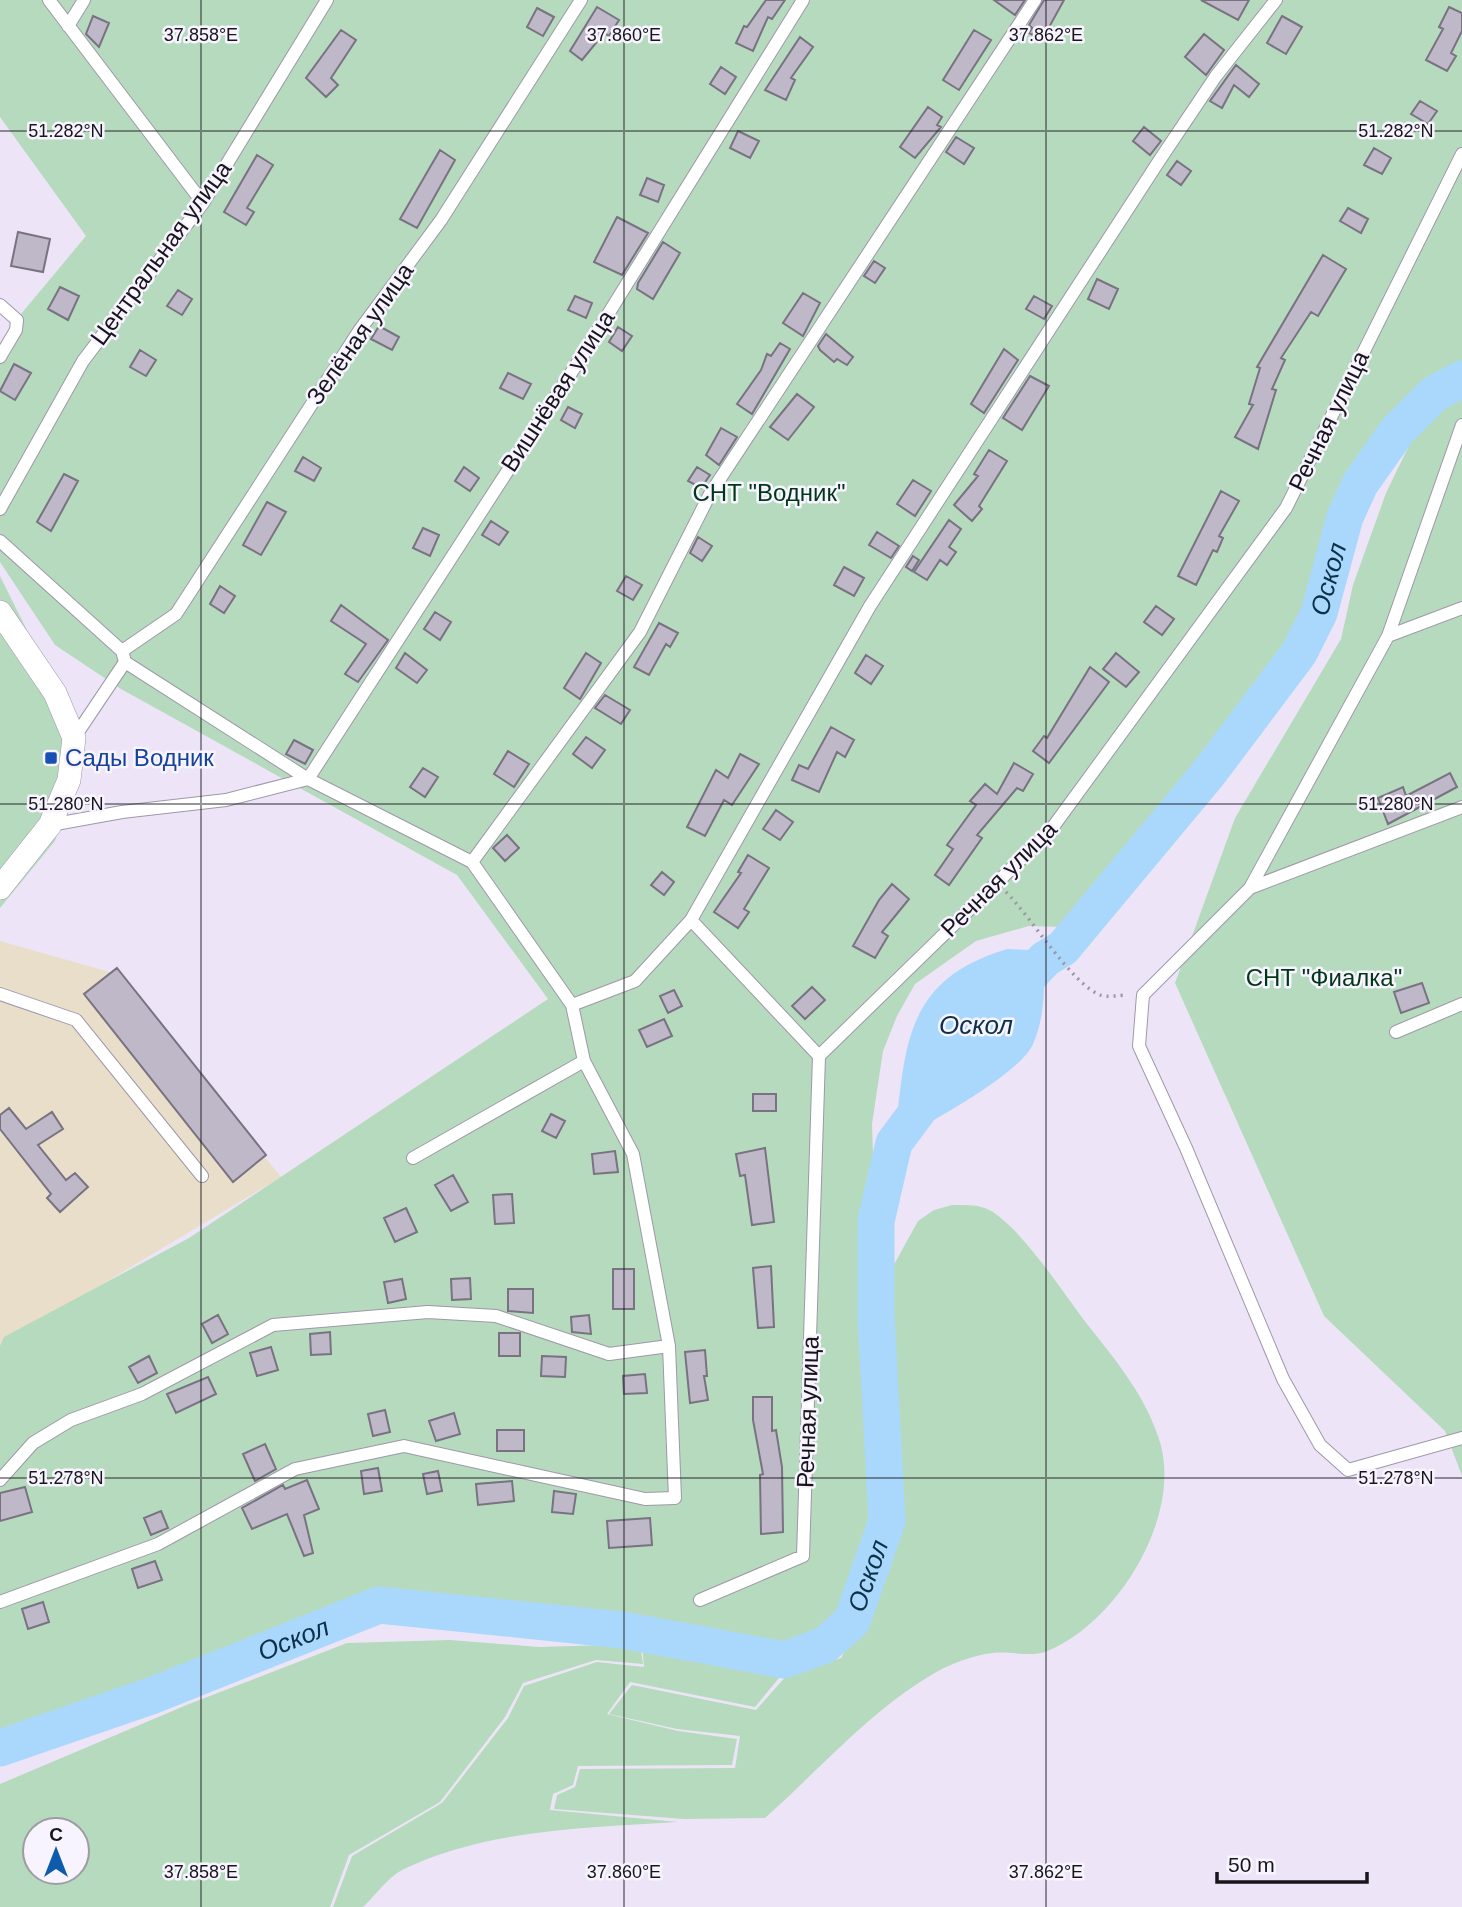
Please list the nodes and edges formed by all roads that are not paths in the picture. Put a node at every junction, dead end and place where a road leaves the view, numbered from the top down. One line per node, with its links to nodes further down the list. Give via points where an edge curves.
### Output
1 (49, 0): 8 (lane)
2 (84, 0): 8 (lane)
3 (327, 0): 10 (lane, Центральная улица)
4 (581, 0): 19 (lane, Зелёная улица, via 441,220 359,331 176,614)
5 (803, 0): 21 (lane, Вишнёвая улица, via 584,354)
6 (1035, 0): 24 (lane, via 710,494 640,632)
7 (1276, 0): 27 (lane, via 1166,150 870,606)
8 (68, 26): 10 (lane)
9 (1462, 154): 32 (lane, Речная улица, via 1286,508 1050,831)
10 (203, 203): 14 (lane, Центральная улица, via 83,360)
11 (0, 305): 12 (lane, via 17,320)
12 (0, 357)
13 (1462, 425): 18 (lane)
14 (0, 509)
15 (0, 541): 19 (lane)
16 (1462, 608): 18 (lane)
17 (0, 612): 20 (street, via 55,693)
18 (1388, 636): 26 (lane)
19 (124, 656): 20 (lane); 21 (lane)
20 (74, 738): 23 (street, via 69,780)
21 (308, 779): 23 (lane, via 226,800); 24 (lane)
22 (1462, 807): 26 (lane)
23 (50, 825): 25 (street)
24 (472, 862): 29 (lane)
25 (0, 888)
26 (1250, 888): 37 (lane, via 1143,996 1139,1046 1283,1379 1320,1445 1348,1469)
27 (691, 920): 29 (lane, via 635,981); 32 (lane)
28 (0, 994): 35 (lane, via 76,1020)
29 (572, 1004): 33 (lane)
30 (1462, 1004): 31 (lane)
31 (1395, 1032)
32 (820, 1056): 39 (lane, Речная улица, via 803,1556)
33 (584, 1062): 34 (lane); 36 (lane, via 633,1154)
34 (413, 1158)
35 (202, 1176)
36 (668, 1346): 38 (lane, via 609,1354 496,1316 428,1312 273,1325 142,1394 71,1420 33,1443); 40 (lane, via 675,1498 645,1499 404,1446 295,1469 158,1544)
37 (1462, 1438)
38 (0, 1480)
39 (700, 1600)
40 (0, 1602)

